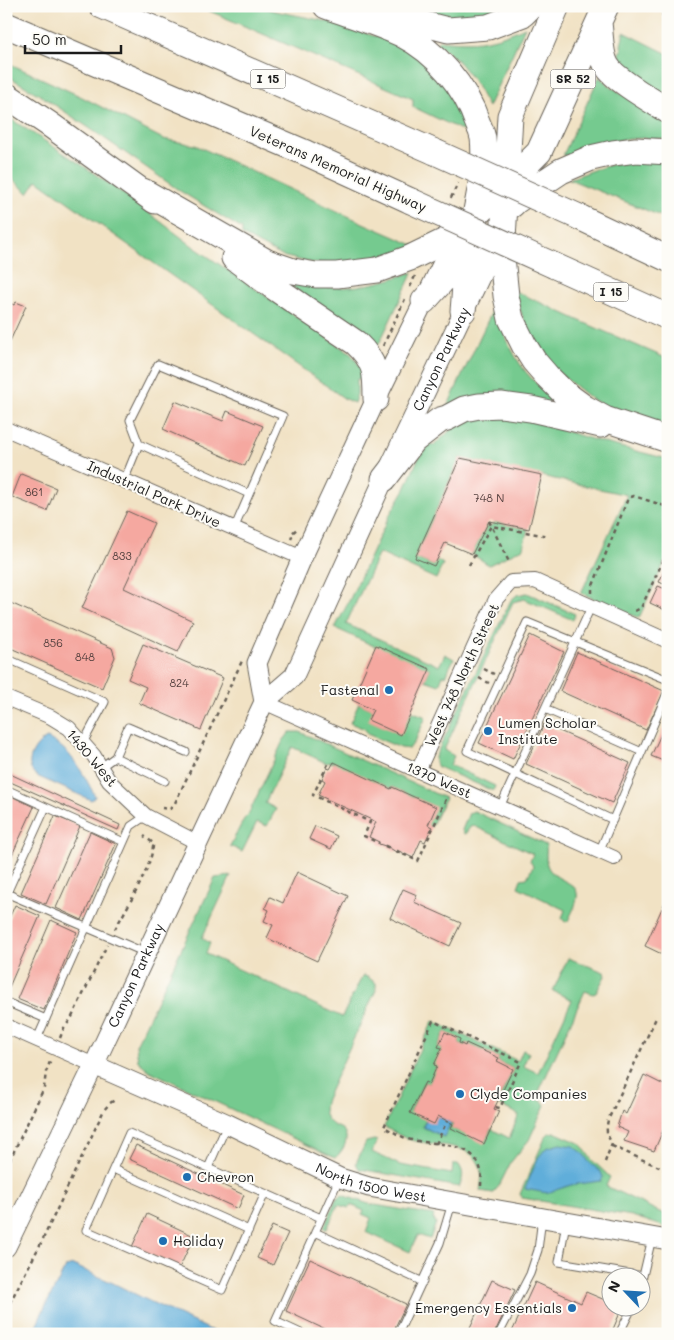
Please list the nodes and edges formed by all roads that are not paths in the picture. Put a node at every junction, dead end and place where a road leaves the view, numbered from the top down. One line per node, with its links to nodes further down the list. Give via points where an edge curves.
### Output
1 (102, 6): 19 (highway, I 15, bridge, via 435,152)
2 (326, 6): 14 (highway, via 401,34 442,64 474,111 482,136 483,158)
3 (352, 6): 4 (highway, via 448,30 488,28 523,14)
4 (531, 6)
5 (558, 6): 12 (highway, SR 52)
6 (668, 7): 8 (lane)
7 (603, 15): 11 (highway, via 602,54 606,66); 16 (highway, SR 52, via 539,152)
8 (668, 16)
9 (6, 25): 22 (highway, Veterans Memorial Highway / I 15, bridge, via 297,149)
10 (6, 95): 15 (highway)
11 (668, 111)
12 (510, 116): 14 (main road, SR 52); 16 (highway)
13 (668, 152): 16 (highway, via 636,150 591,158 561,171)
14 (469, 185): 17 (highway); 18 (main road, SR 52)
15 (143, 192): 18 (highway, via 267,262 316,275 377,270 443,242); 23 (highway, via 356,343 375,369)
16 (507, 207): 17 (highway); 18 (highway); 21 (main road, Canyon Parkway); 25 (highway, via 502,258 506,296 511,319 534,361 563,392 585,408 605,419)
17 (474, 216): 18 (highway)
18 (462, 243): 20 (highway); 21 (highway)
19 (668, 259)
20 (413, 295): 23 (main road)
21 (464, 311): 27 (main road, Canyon Parkway)
22 (668, 317)
23 (376, 399): 31 (main road)
24 (6, 430): 28 (street, Industrial Park Drive)
25 (668, 440): 27 (highway, via 530,408 479,406 440,420 414,440)
26 (139, 444): 28 (lane); 29 (lane); 29 (lane, via 130,420 158,364 283,416)
27 (384, 479): 39 (main road, Canyon Parkway, via 294,676)
28 (124, 481): 30 (street, Industrial Park Drive)
29 (249, 494): 30 (lane)
30 (234, 529): 31 (street, Industrial Park Drive)
31 (302, 558): 39 (main road, via 257,662)
32 (594, 602): 33 (street); 34 (lane); 46 (street, West 748 North Street, via 535,581 511,582 496,599)
33 (668, 641)
34 (575, 642): 36 (lane); 40 (lane); 47 (lane, via 527,622 467,751)
35 (6, 658): 41 (lane, via 105,702)
36 (668, 680)
37 (668, 691): 43 (lane)
38 (6, 698): 41 (street, 1430 West, via 51,717 69,728)
39 (264, 702): 46 (street, 1370 West); 55 (main road, Canyon Parkway)
40 (544, 709): 43 (lane); 47 (lane)
41 (83, 743): 45 (street, 1430 West)
42 (186, 752): 44 (lane, via 128,727)
43 (642, 752): 53 (lane)
44 (115, 757): 45 (lane); 48 (lane)
45 (101, 767): 52 (street, 1430 West, via 109,781)
46 (418, 771): 51 (street, 1370 West)
47 (515, 774): 51 (lane); 53 (lane)
48 (165, 780)
49 (6, 789): 50 (lane)
50 (46, 807): 54 (lane); 58 (lane)
51 (500, 807): 56 (street, 1370 West)
52 (151, 811): 54 (lane, via 131,826); 55 (street, 1430 West)
53 (613, 820): 56 (lane)
54 (124, 842): 59 (lane)
55 (198, 843): 60 (main road, Canyon Parkway)
56 (599, 852): 57 (street, 1370 West)
57 (614, 858)
58 (6, 893): 59 (lane)
59 (86, 927): 60 (lane); 62 (lane)
60 (146, 953): 65 (main road, Canyon Parkway)
61 (6, 1002): 62 (lane)
62 (46, 1019): 64 (lane)
63 (6, 1026): 64 (street)
64 (37, 1039): 65 (street)
65 (94, 1064): 66 (main road, North 1500 West); 78 (main road, Canyon Parkway)
66 (228, 1124): 67 (lane); 69 (main road, North 1500 West)
67 (208, 1168): 68 (lane, via 129,1133); 70 (lane)
68 (113, 1169): 75 (lane); 75 (lane, via 86,1230 222,1290)
69 (340, 1178): 71 (main road, North 1500 West, via 369,1188); 72 (lane)
70 (265, 1193): 72 (lane); 75 (lane)
71 (452, 1202): 73 (main road, North 1500 West); 81 (lane, via 440,1243)
72 (321, 1218): 76 (lane)
73 (542, 1218): 74 (main road, North 1500 West); 85 (lane, via 538,1250 530,1274)
74 (566, 1222): 77 (main road, North 1500 West); 80 (lane, via 559,1262)
75 (249, 1230)
76 (315, 1232): 81 (lane); 83 (lane, via 275,1321)
77 (660, 1239): 79 (lane)
78 (6, 1247)
79 (647, 1268)
80 (602, 1270)
81 (423, 1282): 84 (lane)
82 (627, 1318): 86 (lane)
83 (303, 1334)
84 (398, 1334)
85 (500, 1334)
86 (619, 1334)

